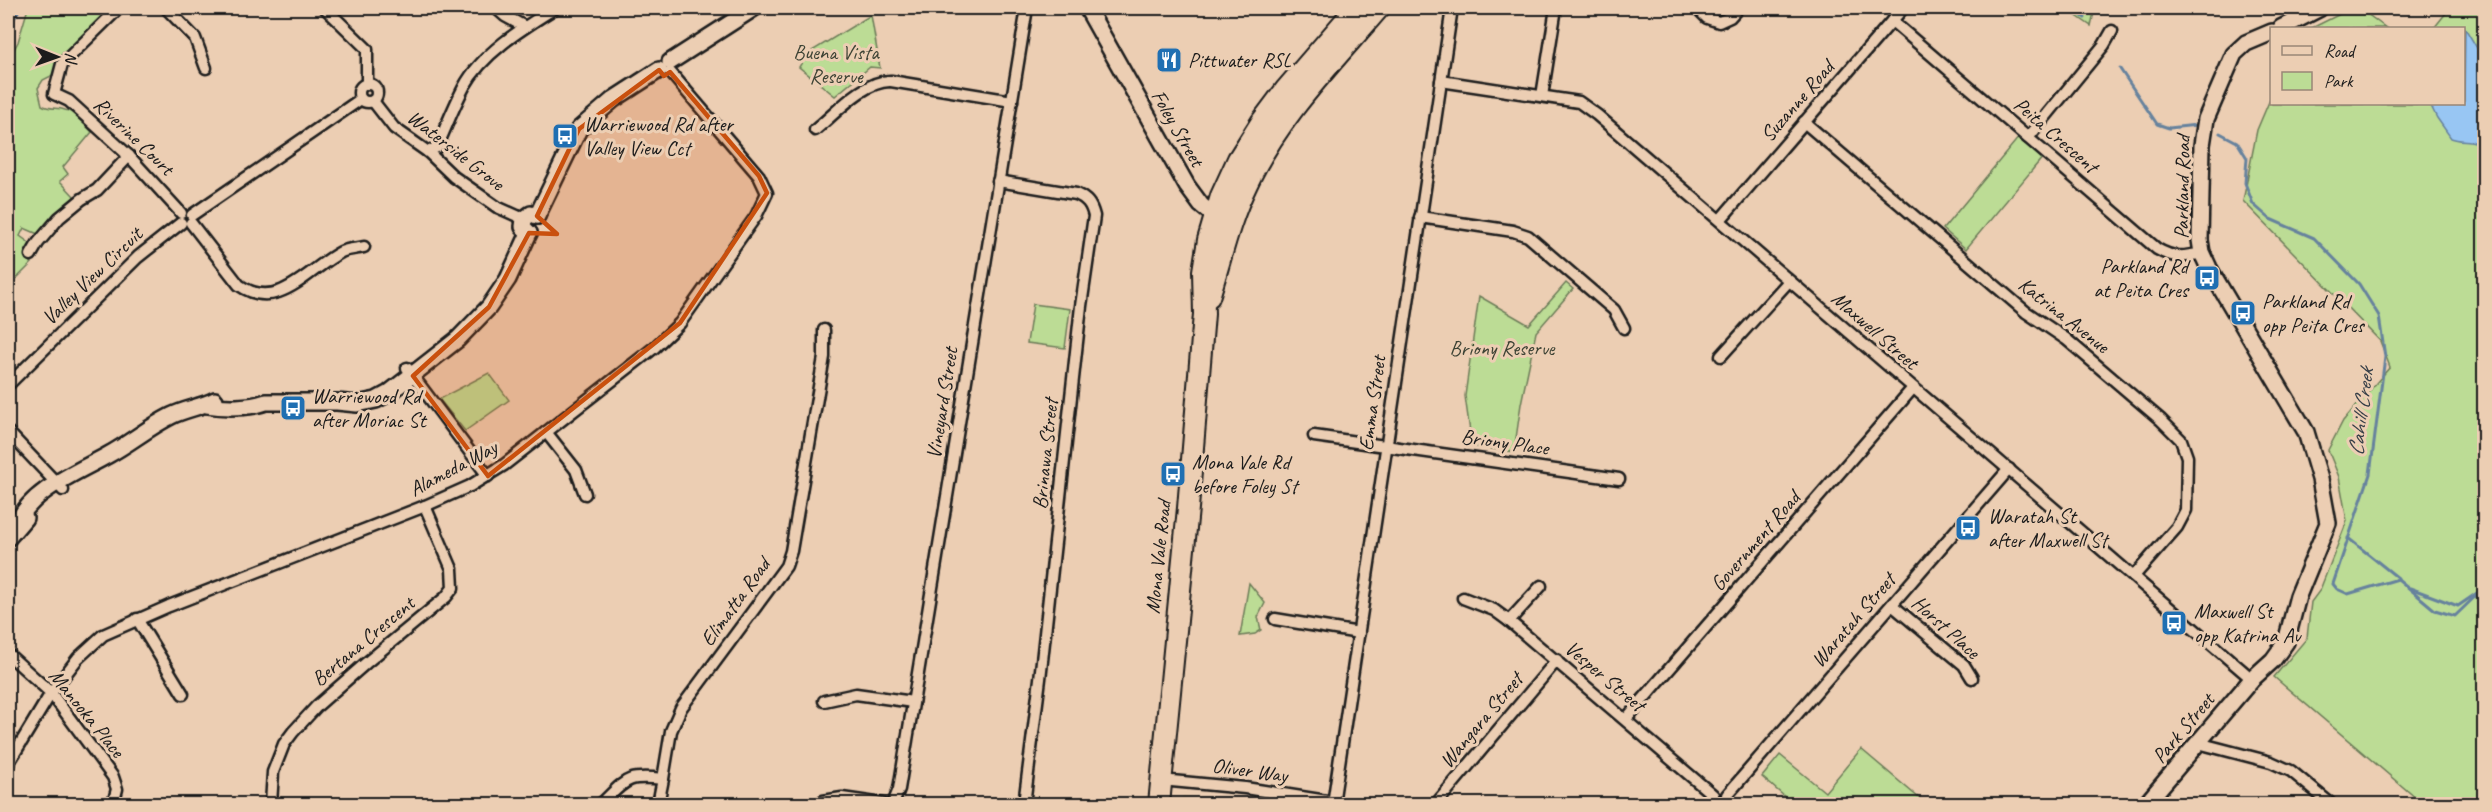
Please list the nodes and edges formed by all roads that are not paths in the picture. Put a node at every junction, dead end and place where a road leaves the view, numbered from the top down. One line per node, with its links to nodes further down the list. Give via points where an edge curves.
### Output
1 (119, 8): 34 (street, Riverine Court, via 62,64 54,94 69,101)
2 (166, 8): 22 (street, via 195,38)
3 (325, 8): 25 (street, via 367,49)
4 (496, 8): 18 (street)
5 (555, 8): 18 (street)
6 (754, 8): 23 (street)
7 (1027, 8): 29 (street, Vineyard Street)
8 (1087, 8): 40 (street, Foley Street, via 1187,186 1201,205)
9 (1356, 8): 40 (highway, Mona Vale Road, via 1286,89 1238,159)
10 (1379, 8): 40 (highway, Mona Vale Road, via 1295,106)
11 (1452, 8): 24 (street, Emma Street)
12 (1556, 8): 26 (street)
13 (1697, 8): 14 (street, via 1707,18 1719,22)
14 (1738, 8)
15 (1903, 8): 17 (street, Suzanne Road)
16 (2320, 8): 19 (street)
17 (1892, 21): 30 (street, Suzanne Road); 32 (street, Peita Crescent)
18 (525, 27): 33 (street, via 483,61 464,86 436,147)
19 (2283, 27)
20 (2112, 32): 32 (street)
21 (2270, 32): 42 (street, Parkland Road, via 2246,43 2234,54 2206,120 2202,145)
22 (206, 68)
23 (666, 68): 39 (street, via 607,105 579,129); 52 (street, Alameda Way, via 759,176 766,198 680,323)
24 (1441, 81): 26 (street, Maxwell Street); 36 (street, Emma Street)
25 (367, 83): 27 (street, via 360,89); 28 (street, via 377,89)
26 (1542, 96): 38 (street, Maxwell Street, via 1579,102)
27 (361, 99): 28 (street); 37 (street, Valley View Circuit)
28 (373, 101): 33 (street, Waterside Grove, via 394,128)
29 (1012, 101): 31 (street, via 880,82 865,88); 35 (street, Vineyard Street)
30 (1804, 122): 38 (street, Suzanne Road); 62 (street, Katrina Avenue, via 2026,312 2075,346 2181,440 2187,457 2186,510 2177,527)
31 (815, 130)
32 (2028, 138): 42 (street, Peita Crescent, via 2157,249 2180,258)
33 (428, 152): 39 (street, Waterside Grove, via 454,177 497,207)
34 (129, 156): 37 (street, Riverine Court); 43 (street, via 97,190 59,218)
35 (998, 181): 77 (street, Vineyard Street); 93 (street, Brinawa Street, via 1076,194 1085,198 1094,216)
36 (1420, 217): 45 (street, via 1528,236 1614,310); 54 (street, Emma Street)
37 (186, 219): 41 (street, Riverine Court, via 239,285 261,294 276,295 343,251); 49 (street, Valley View Circuit, via 138,257)
38 (1720, 220): 44 (street, Maxwell Street)
39 (530, 222): 48 (street, via 503,287 489,307 458,339)
40 (1222, 222): 82 (highway, Mona Vale Road, via 1204,314)
41 (363, 247)
42 (2202, 253): 73 (street, Parkland Road, via 2306,432 2328,517 2298,596 2286,642)
43 (32, 255)
44 (1788, 281): 47 (street); 50 (street, Maxwell Street)
45 (1624, 328)
46 (824, 330): 81 (street, Elimatta Road, via 819,387 789,558 783,572 681,708 671,731)
47 (1721, 356)
48 (410, 372): 56 (street); 58 (street, via 376,400 357,404 266,402 185,410)
49 (8, 385)
50 (1913, 388): 55 (street, Maxwell Street); 78 (street, Government Road)
51 (8, 432): 58 (street)
52 (546, 432): 56 (street, Alameda Way); 59 (street, via 576,470)
53 (1314, 436): 54 (street, Briony Place)
54 (1386, 445): 57 (street, Briony Place); 69 (street, Emma Street)
55 (2009, 469): 62 (street, Maxwell Street); 65 (street, Waratah Street)
56 (488, 476): 60 (street, Alameda Way)
57 (1619, 479)
58 (60, 487): 61 (street, via 26,508)
59 (585, 494)
60 (425, 506): 66 (street, Alameda Way); 88 (street, Bertana Crescent, via 452,569 453,588 317,706 293,732 273,772)
61 (8, 538)
62 (2134, 576): 73 (street, Maxwell Street)
63 (1541, 586): 68 (street)
64 (1463, 598): 68 (street, Vesper Street, via 1494,610)
65 (1892, 604): 72 (street, Horst Place, via 1964,665); 84 (street, Waratah Street)
66 (137, 619): 74 (street, Alameda Way, via 96,640); 75 (street)
67 (1275, 619): 69 (street)
68 (1509, 621): 71 (street, Vesper Street)
69 (1359, 633): 86 (street, Emma Street)
70 (8, 654): 74 (street, Manooka Place)
71 (1557, 660): 78 (street, Vesper Street); 95 (street, Wangara Street)
72 (1972, 678)
73 (2252, 679): 79 (street, Park Street)
74 (51, 693): 80 (street, Alameda Way); 87 (street, Manooka Place, via 113,777 117,789)
75 (183, 694)
76 (824, 701): 77 (street, via 856,694)
77 (913, 702): 92 (street, Vineyard Street)
78 (1626, 719): 83 (street, Vesper Street)
79 (2198, 743): 96 (street, Park Street); 97 (street, via 2291,771)
80 (8, 764)
81 (663, 779): 89 (street, via 628,779); 90 (street, Elimatta Road)
82 (1161, 780): 86 (street, Oliver Way, via 1245,788); 94 (highway, Mona Vale Road)
83 (1712, 800): 84 (street, via 1719,792)
84 (1728, 800)
85 (823, 801): 91 (street, via 842,798)
86 (1333, 803)
87 (112, 804)
88 (271, 804)
89 (602, 804)
90 (658, 804)
91 (883, 804)
92 (893, 804)
93 (1024, 804)
94 (1159, 804)
95 (1436, 804)
96 (2145, 804)
97 (2331, 804)

